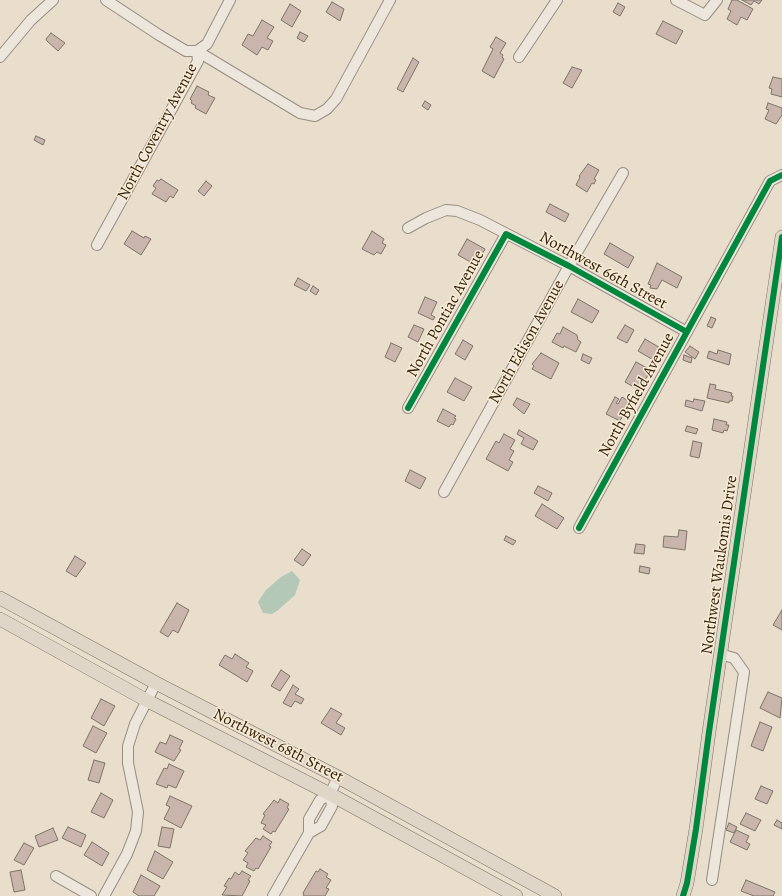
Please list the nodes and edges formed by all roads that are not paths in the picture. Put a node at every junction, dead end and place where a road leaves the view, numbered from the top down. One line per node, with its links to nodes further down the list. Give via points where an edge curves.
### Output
1 (53, 0): 9 (street, via 31,20)
2 (106, 0): 8 (street, via 186,51)
3 (230, 0): 8 (street, North Coventry Avenue, via 207,44)
4 (390, 0): 8 (street, via 336,99 327,109 315,116 300,113)
5 (557, 0): 10 (street)
6 (676, 0): 7 (street, via 705,16)
7 (717, 0)
8 (197, 51): 16 (street, North Coventry Avenue, via 198,61)
9 (0, 57)
10 (519, 58)
11 (623, 174): 17 (street, North Edison Avenue)
12 (782, 175): 18 (street, North Byfield Avenue, via 770,181)
13 (408, 228): 14 (street, Northwest 66th Street, via 446,210 457,211)
14 (506, 234): 17 (street, Northwest 66th Street); 19 (street, North Pontiac Avenue)
15 (782, 244): 24 (main road, Northwest Waukomis Drive)
16 (97, 245)
17 (569, 266): 18 (street, Northwest 66th Street); 20 (street, North Edison Avenue)
18 (687, 332): 21 (street, North Byfield Avenue)
19 (408, 408)
20 (444, 492)
21 (578, 528)
22 (0, 598): 25 (main road, Northwest 68th Street)
23 (0, 619): 26 (main road, Northwest 68th Street)
24 (720, 654): 30 (street, via 734,658 744,672); 36 (main road, Northwest Waukomis Drive, via 696,830)
25 (156, 683): 26 (street); 27 (main road, Northwest 68th Street)
26 (146, 700): 28 (main road, Northwest 68th Street); 32 (street, via 128,746 128,763 138,812 136,831 127,854)
27 (338, 777): 28 (street); 35 (main road, Northwest 68th Street)
28 (330, 794): 33 (street, via 320,800 309,819 309,833); 34 (main road, Northwest 68th Street)
29 (56, 876): 31 (street)
30 (712, 880)
31 (91, 896)
32 (104, 896)
33 (273, 896)
34 (516, 896)
35 (555, 896)
36 (683, 896)

